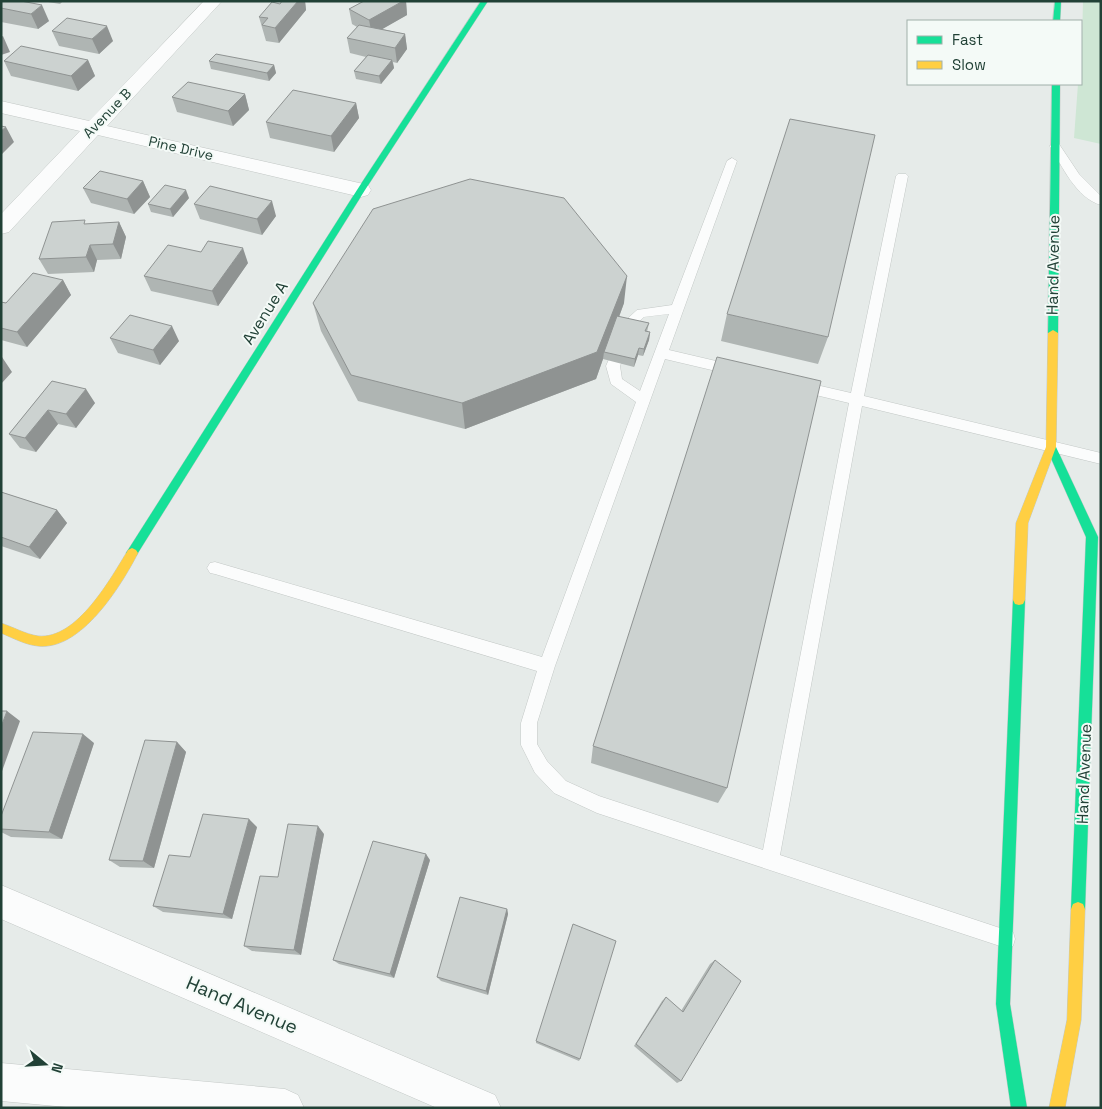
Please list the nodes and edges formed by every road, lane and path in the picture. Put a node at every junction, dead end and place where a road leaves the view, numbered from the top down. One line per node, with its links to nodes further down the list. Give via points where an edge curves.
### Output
1 (214, 1): 7 (street, Avenue B)
2 (485, 1): 11 (street, Avenue A)
3 (1058, 1): 4 (street)
4 (1057, 20)
5 (1056, 85): 8 (street, Hand Avenue)
6 (1, 106): 7 (street, Pine Drive)
7 (93, 128): 11 (street, Pine Drive); 13 (street, Avenue B)
8 (1055, 146): 12 (lane, via 1077,181 1089,195); 20 (street, Hand Avenue)
9 (732, 161): 14 (lane)
10 (902, 176): 18 (lane)
11 (361, 190): 23 (street, Avenue A, via 99,605 66,636 39,641)
12 (1101, 201)
13 (1, 227)
14 (678, 309): 15 (lane); 19 (lane, via 641,312 630,323 613,366 616,381)
15 (661, 353): 16 (lane); 19 (lane)
16 (745, 373)
17 (782, 382): 18 (lane)
18 (857, 400): 20 (lane); 25 (lane)
19 (644, 401): 24 (lane)
20 (1051, 447): 21 (lane); 27 (street, Hand Avenue, via 1022,523); 32 (street, Hand Avenue, via 1092,537 1074,1020)
21 (1101, 459)
22 (215, 568): 24 (lane)
23 (1, 628)
24 (547, 666): 25 (lane, via 529,723 529,745 541,767 560,787 597,804)
25 (770, 861): 27 (lane)
26 (1, 902): 30 (street, Hand Avenue)
27 (1006, 939): 31 (street, Hand Avenue, via 1003,1004)
28 (1, 1082): 29 (street)
29 (285, 1108)
30 (482, 1108)
31 (1019, 1108)
32 (1057, 1108)

